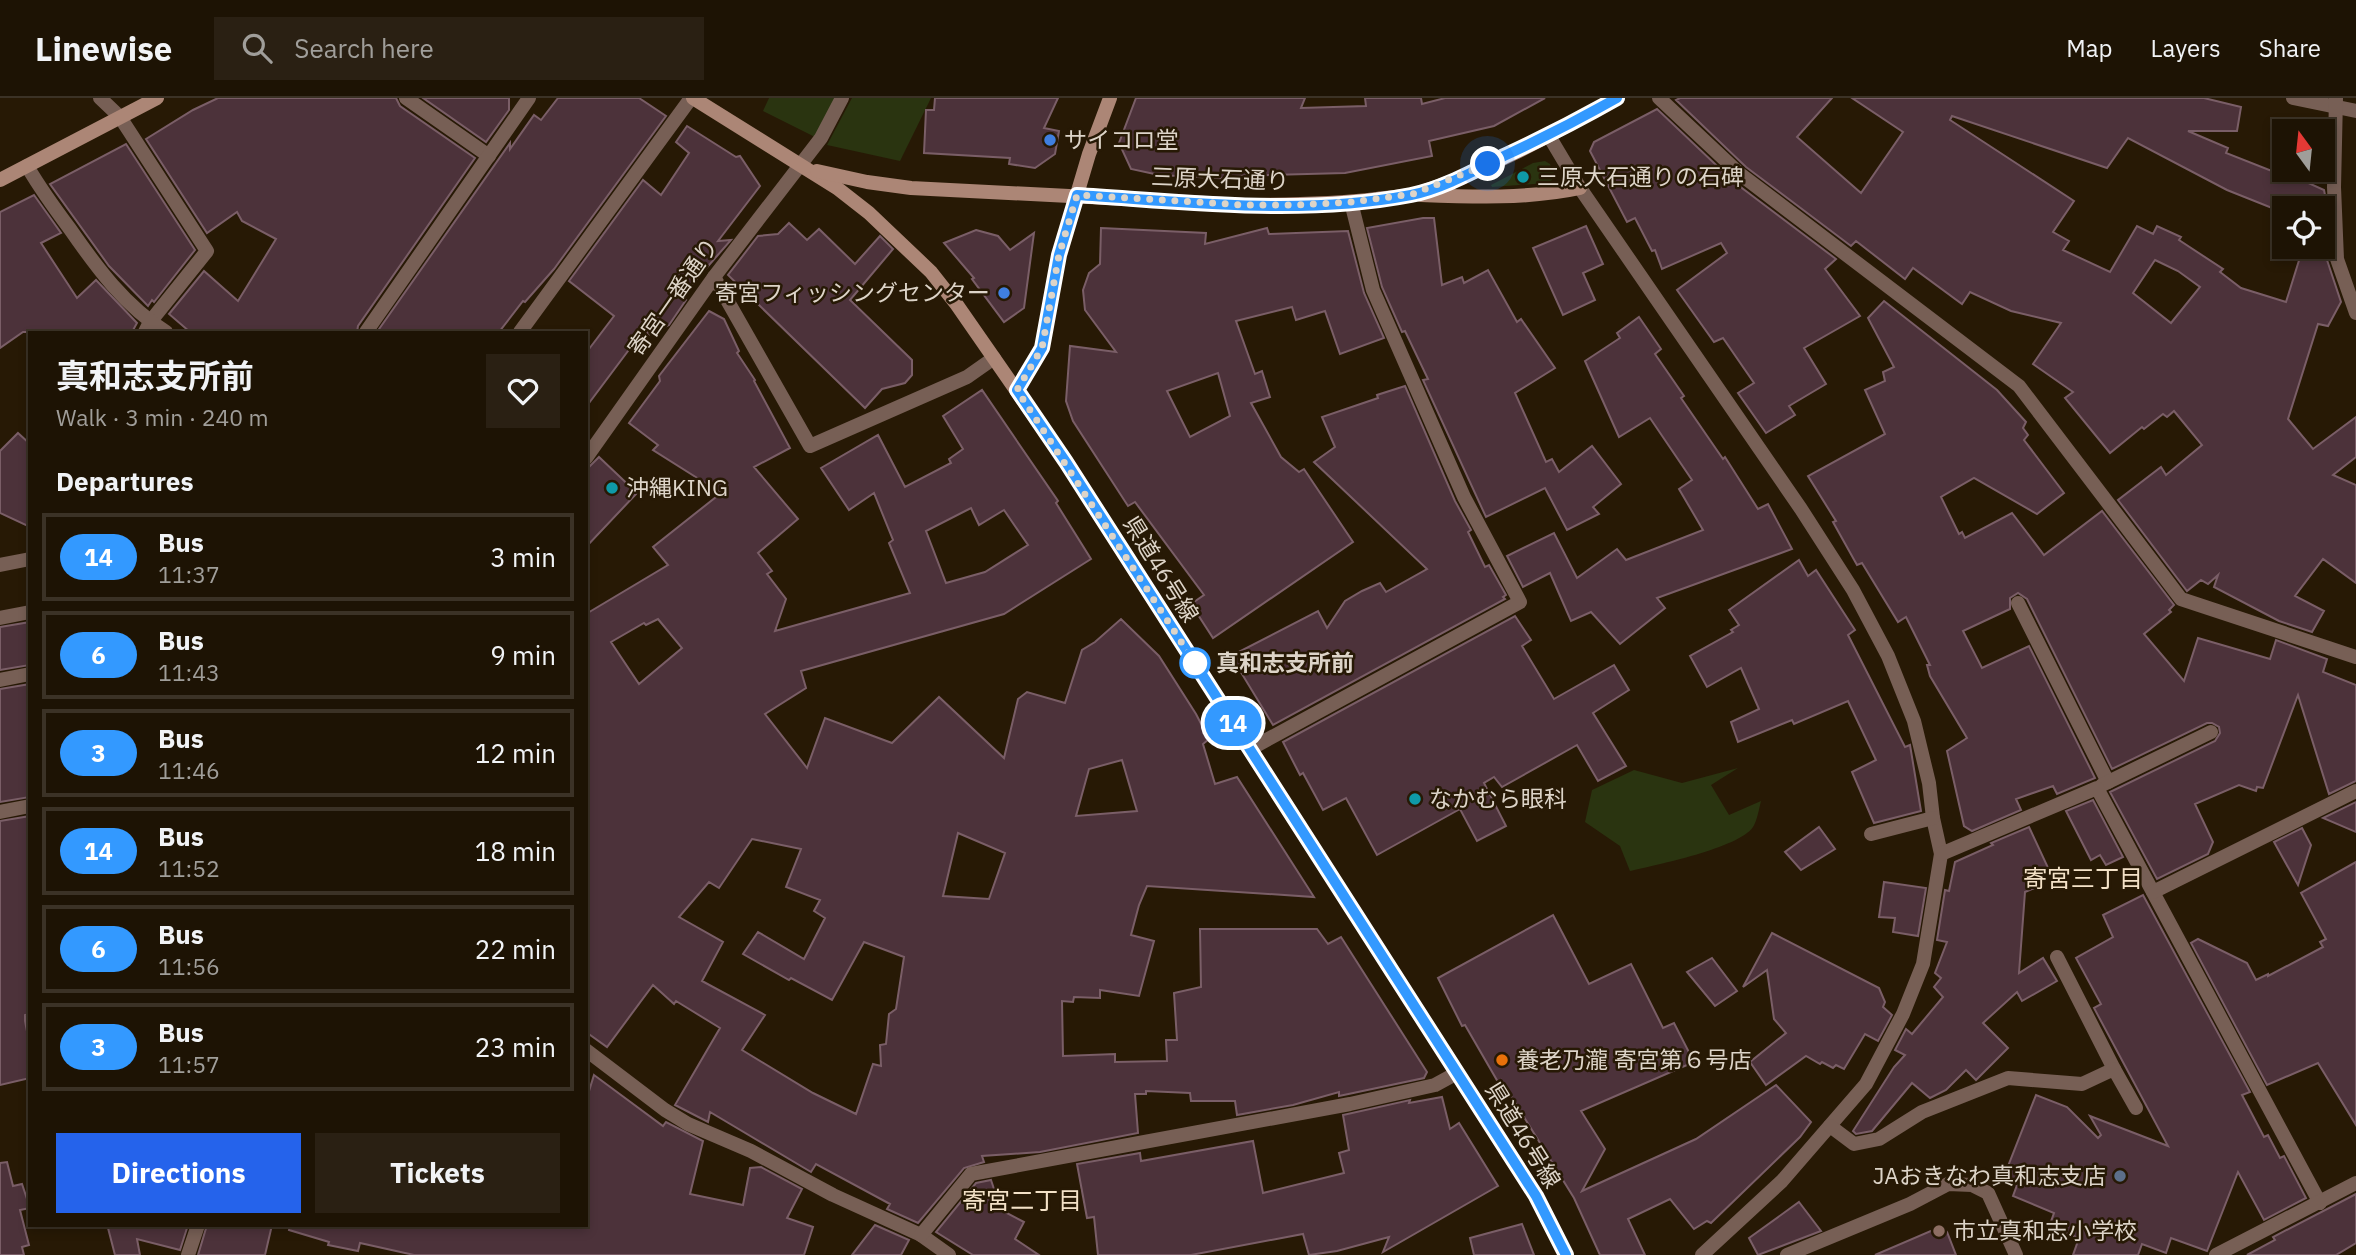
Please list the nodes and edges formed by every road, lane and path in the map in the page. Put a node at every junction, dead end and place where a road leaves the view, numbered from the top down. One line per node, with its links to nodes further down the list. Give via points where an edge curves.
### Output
1 (100, 98): 13 (street)
2 (157, 98): 13 (street)
3 (406, 98): 15 (street)
4 (529, 98): 15 (street)
5 (692, 98): 16 (street, 県道46号線); 27 (street)
6 (842, 98): 16 (street, 寄宮一番通り)
7 (1110, 98): 21 (street)
8 (1617, 98): 14 (street, 三原大石通り)
9 (1660, 98): 36 (street, via 1740,174 2019,386 2181,599)
10 (2293, 98): 11 (street)
11 (2335, 102): 12 (street); 24 (street, via 2337,259)
12 (2356, 111)
13 (120, 117): 17 (street); 25 (street, via 207,251)
14 (1549, 135): 19 (street); 20 (street, 三原大石通り)
15 (489, 156): 26 (street)
16 (801, 165): 21 (street, 三原大石通り, via 889,186); 23 (street, 寄宮一番通り); 28 (street, 県道46号線, via 869,213 932,272)
17 (27, 166): 18 (street); 25 (street, via 105,279)
18 (0, 180)
19 (1580, 188): 20 (street, via 1467,197); 45 (street, via 1853,590 1888,656 1914,721)
20 (1413, 194): 22 (street, 三原大石通り)
21 (1077, 195): 22 (street, 三原大石通り, via 1244,205); 29 (street, via 1059,255 1042,348)
22 (1351, 202): 40 (street, via 1373,290 1464,497 1520,602)
23 (714, 276): 28 (street, via 810,446 967,377); 30 (street, 寄宮一番通り)
24 (2356, 313)
25 (147, 327)
26 (367, 331)
27 (521, 331)
28 (995, 358): 29 (street, 県道46号線)
29 (1017, 390): 40 (street, 県道46号線)
30 (588, 455)
31 (28, 559): 32 (street)
32 (0, 565)
33 (2018, 603): 41 (street)
34 (28, 612): 35 (street)
35 (0, 618)
36 (2356, 657)
37 (28, 674): 38 (street)
38 (0, 680)
39 (2211, 732): 41 (street)
40 (1250, 749): 52 (street, 県道46号線)
41 (2103, 785): 47 (street); 48 (street)
42 (2356, 791): 48 (street)
43 (28, 806): 44 (street)
44 (0, 812)
45 (1933, 818): 46 (street); 47 (street)
46 (1871, 834)
47 (1941, 854): 54 (street, via 1923,964 1903,1014 1866,1084)
48 (2152, 892): 56 (street)
49 (2057, 957): 51 (street)
50 (588, 1051): 58 (street, via 688,1124)
51 (2114, 1069): 53 (street); 54 (street, via 2082,1084 2008,1078 1922,1112 1879,1139 1854,1144)
52 (1457, 1073): 58 (street, via 1435,1085 1350,1104 971,1174); 61 (street, 県道46号線, via 1536,1196)
53 (2136, 1108)
54 (1830, 1126): 62 (street, via 1782,1181)
55 (2356, 1184): 56 (street)
56 (2320, 1203): 65 (street)
57 (197, 1227): 59 (street)
58 (921, 1235): 60 (street)
59 (188, 1255)
60 (949, 1255)
61 (1566, 1255)
62 (1702, 1255)
63 (1787, 1255): 64 (street, via 1948,1184 1972,1185 1988,1193)
64 (2016, 1255)
65 (2216, 1255)

